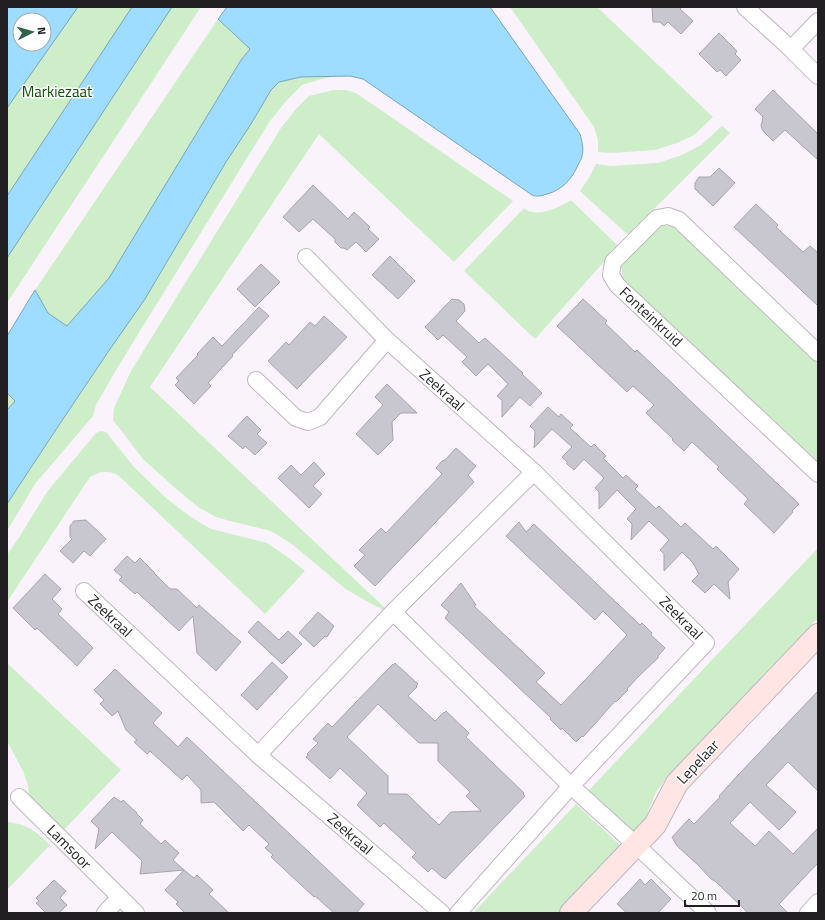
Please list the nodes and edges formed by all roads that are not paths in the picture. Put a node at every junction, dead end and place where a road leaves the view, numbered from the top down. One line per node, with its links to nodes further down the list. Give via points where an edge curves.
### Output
1 (745, 7): 3 (street)
2 (818, 21): 3 (street)
3 (791, 49): 4 (street)
4 (818, 76)
5 (306, 256): 6 (street, Zeekraal)
6 (387, 340): 8 (street, via 320,417 308,422 296,418); 9 (street, Zeekraal)
7 (818, 353): 10 (street, Fonteinkruid, via 680,220 668,216 657,218 613,262 611,275 617,285)
8 (256, 380)
9 (534, 472): 12 (street); 15 (street, Zeekraal, via 706,643)
10 (818, 474)
11 (84, 591): 14 (street, Zeekraal)
12 (393, 612): 14 (street); 15 (street)
13 (818, 635): 17 (street, Lepelaar, via 677,783 655,825)
14 (258, 755): 22 (street, Zeekraal)
15 (571, 786): 17 (street); 23 (street, Zeekraal)
16 (19, 797): 18 (street, Lamsoor)
17 (636, 845): 24 (street, Lepelaar); 25 (street)
18 (120, 897): 20 (street); 21 (street, Lamsoor)
19 (818, 902): 26 (street)
20 (105, 913)
21 (136, 913)
22 (442, 913)
23 (458, 913)
24 (571, 913)
25 (708, 913)
26 (808, 913)

